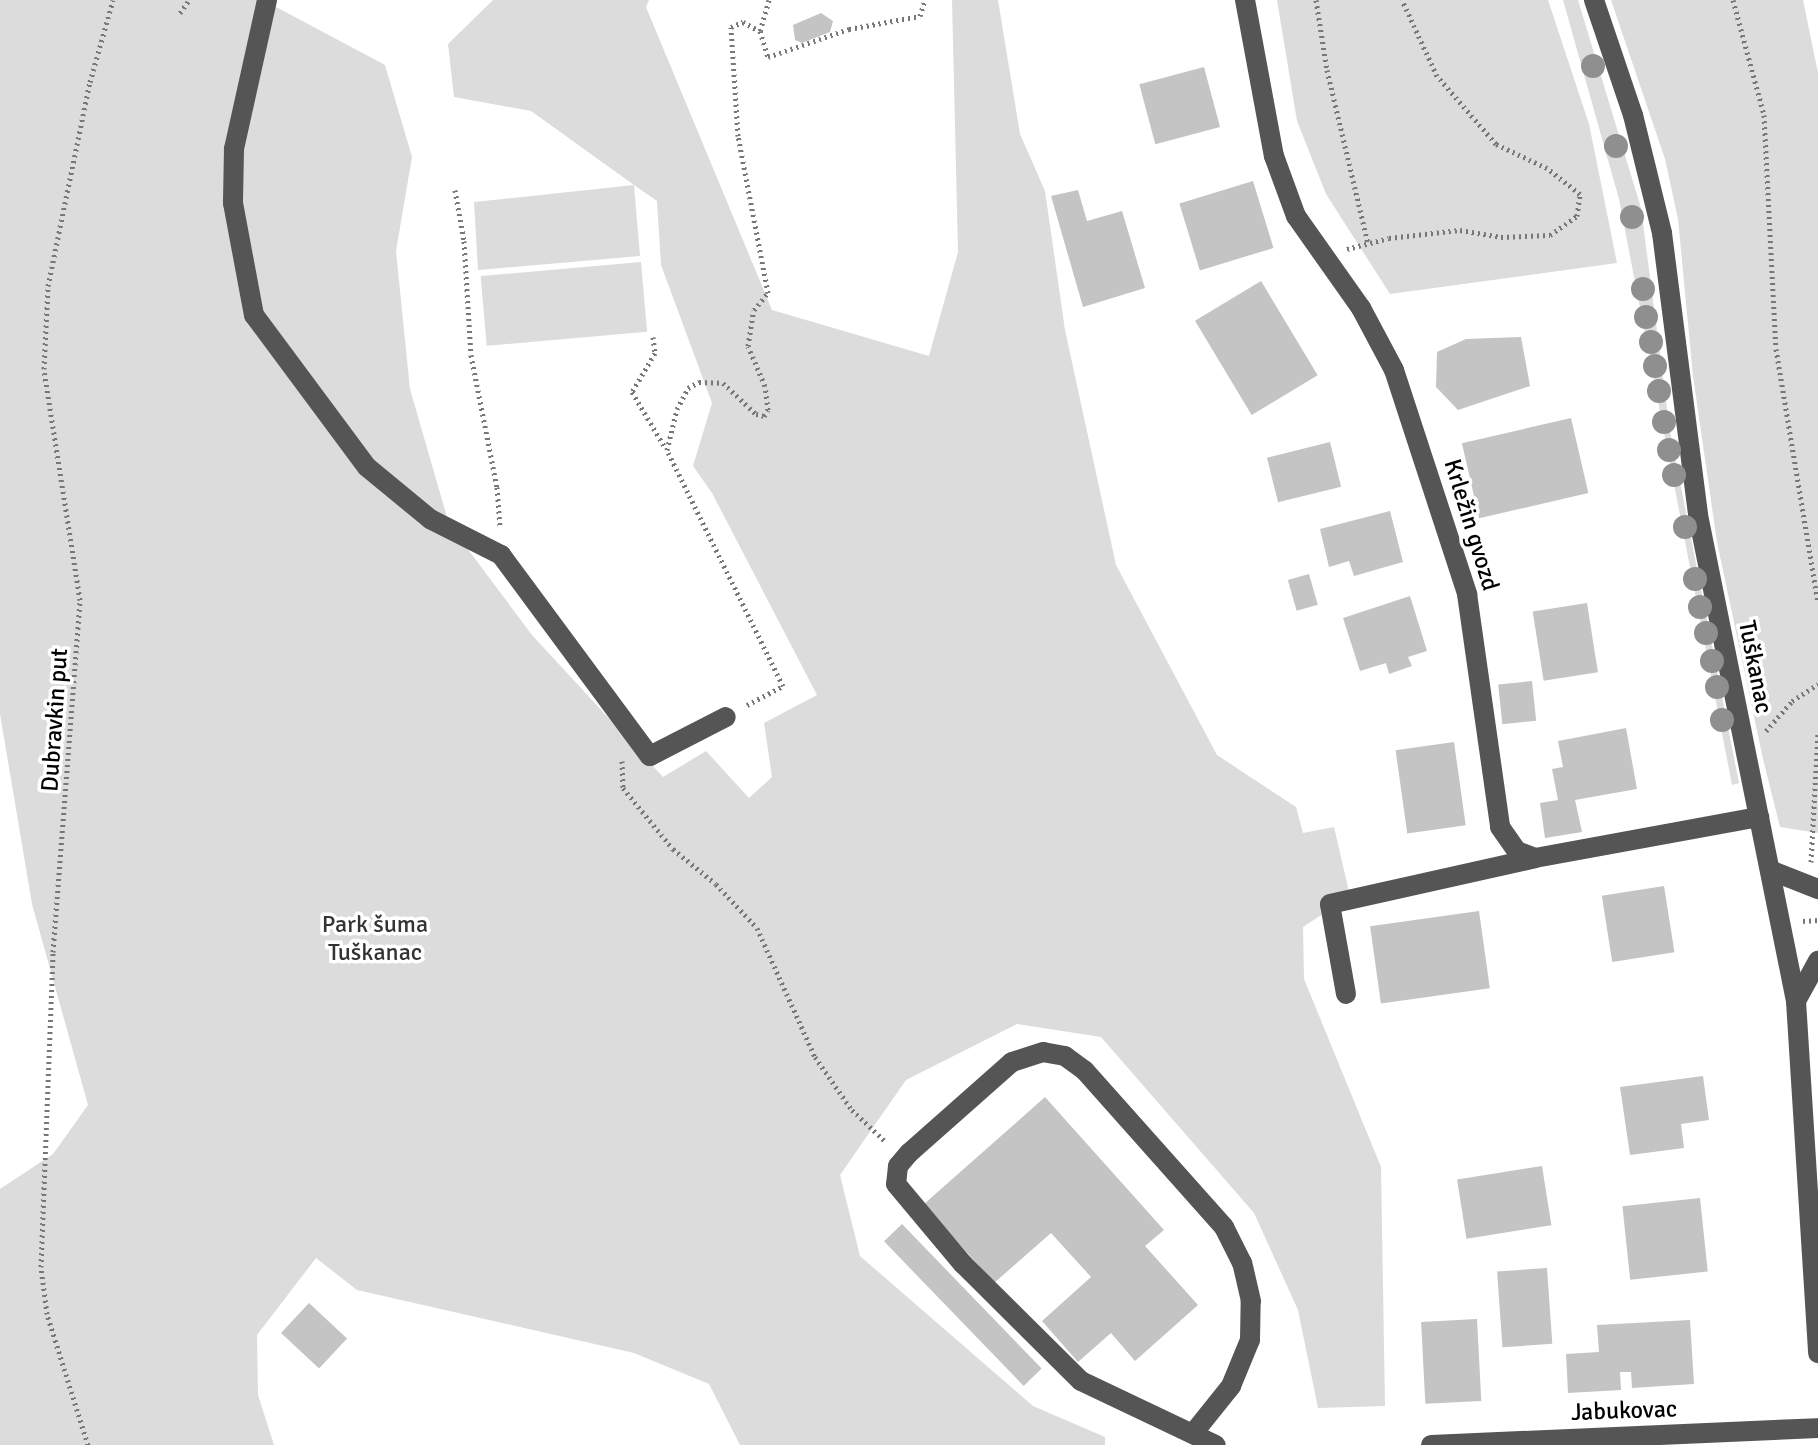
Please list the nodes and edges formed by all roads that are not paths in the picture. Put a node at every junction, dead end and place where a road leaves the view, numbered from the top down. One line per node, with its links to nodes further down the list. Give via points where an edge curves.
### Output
1 (267, 0): 4 (street, via 234,149 233,203 254,315 367,467 430,519 501,555 650,756)
2 (1245, 0): 6 (street, Krležin gvozd, via 1274,156 1296,216 1361,308 1394,370 1467,594 1500,827 1517,851)
3 (1594, 0): 5 (street, Tuškanac, via 1633,115 1662,233 1685,439)
4 (726, 717)
5 (1759, 817): 6 (street); 7 (street, Tuškanac)
6 (1535, 858): 10 (street, via 1330,904)
7 (1770, 870): 8 (street); 11 (street, Tuškanac)
8 (1818, 889)
9 (1818, 961): 11 (street)
10 (1346, 994)
11 (1796, 1001): 12 (street, Tuškanac)
12 (1818, 1353)
13 (1818, 1428): 16 (street, Jabukovac)
14 (1195, 1431): 14 (street, via 1112,1400 1081,1381 896,1184 898,1166 1012,1062 1043,1052 1065,1056 1084,1070 1224,1227 1242,1263 1251,1301 1250,1340 1231,1386); 15 (street)
15 (1216, 1445)
16 (1431, 1445)

